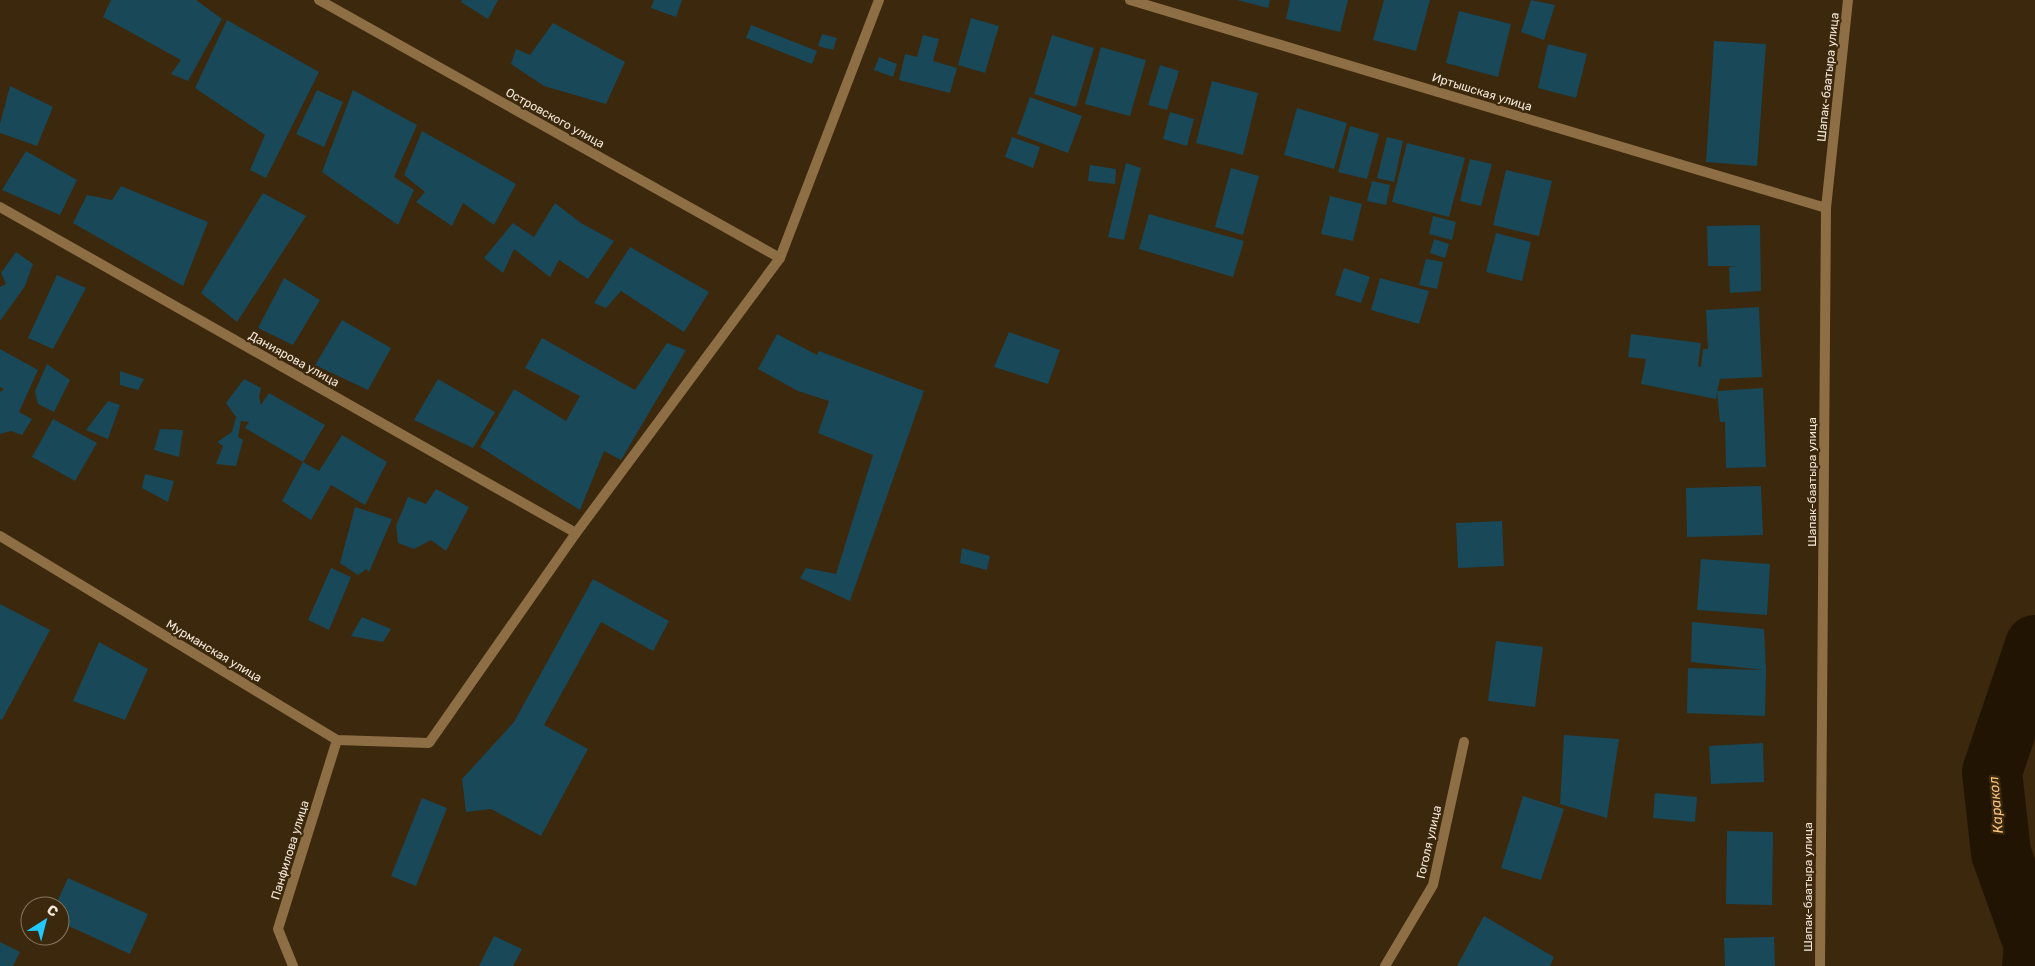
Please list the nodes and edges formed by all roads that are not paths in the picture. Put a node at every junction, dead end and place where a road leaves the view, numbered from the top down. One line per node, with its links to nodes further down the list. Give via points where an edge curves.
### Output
1 (319, 0): 7 (street, Островского улица)
2 (878, 0): 7 (street)
3 (1130, 0): 6 (street, Иртышская улица)
4 (1848, 0): 6 (street, Шапак-баатыра улица)
5 (0, 207): 8 (street, Даниярова улица)
6 (1826, 208): 14 (street, Шапак-баатыра улица)
7 (780, 258): 8 (street)
8 (576, 532): 10 (street, Мурманская улица, via 429,743)
9 (0, 536): 10 (street, Мурманская улица)
10 (337, 740): 12 (street, Панфилова улица, via 278,929)
11 (1464, 742): 13 (street, Гоголя улица, via 1434,885)
12 (294, 966)
13 (1385, 966)
14 (1820, 966)

